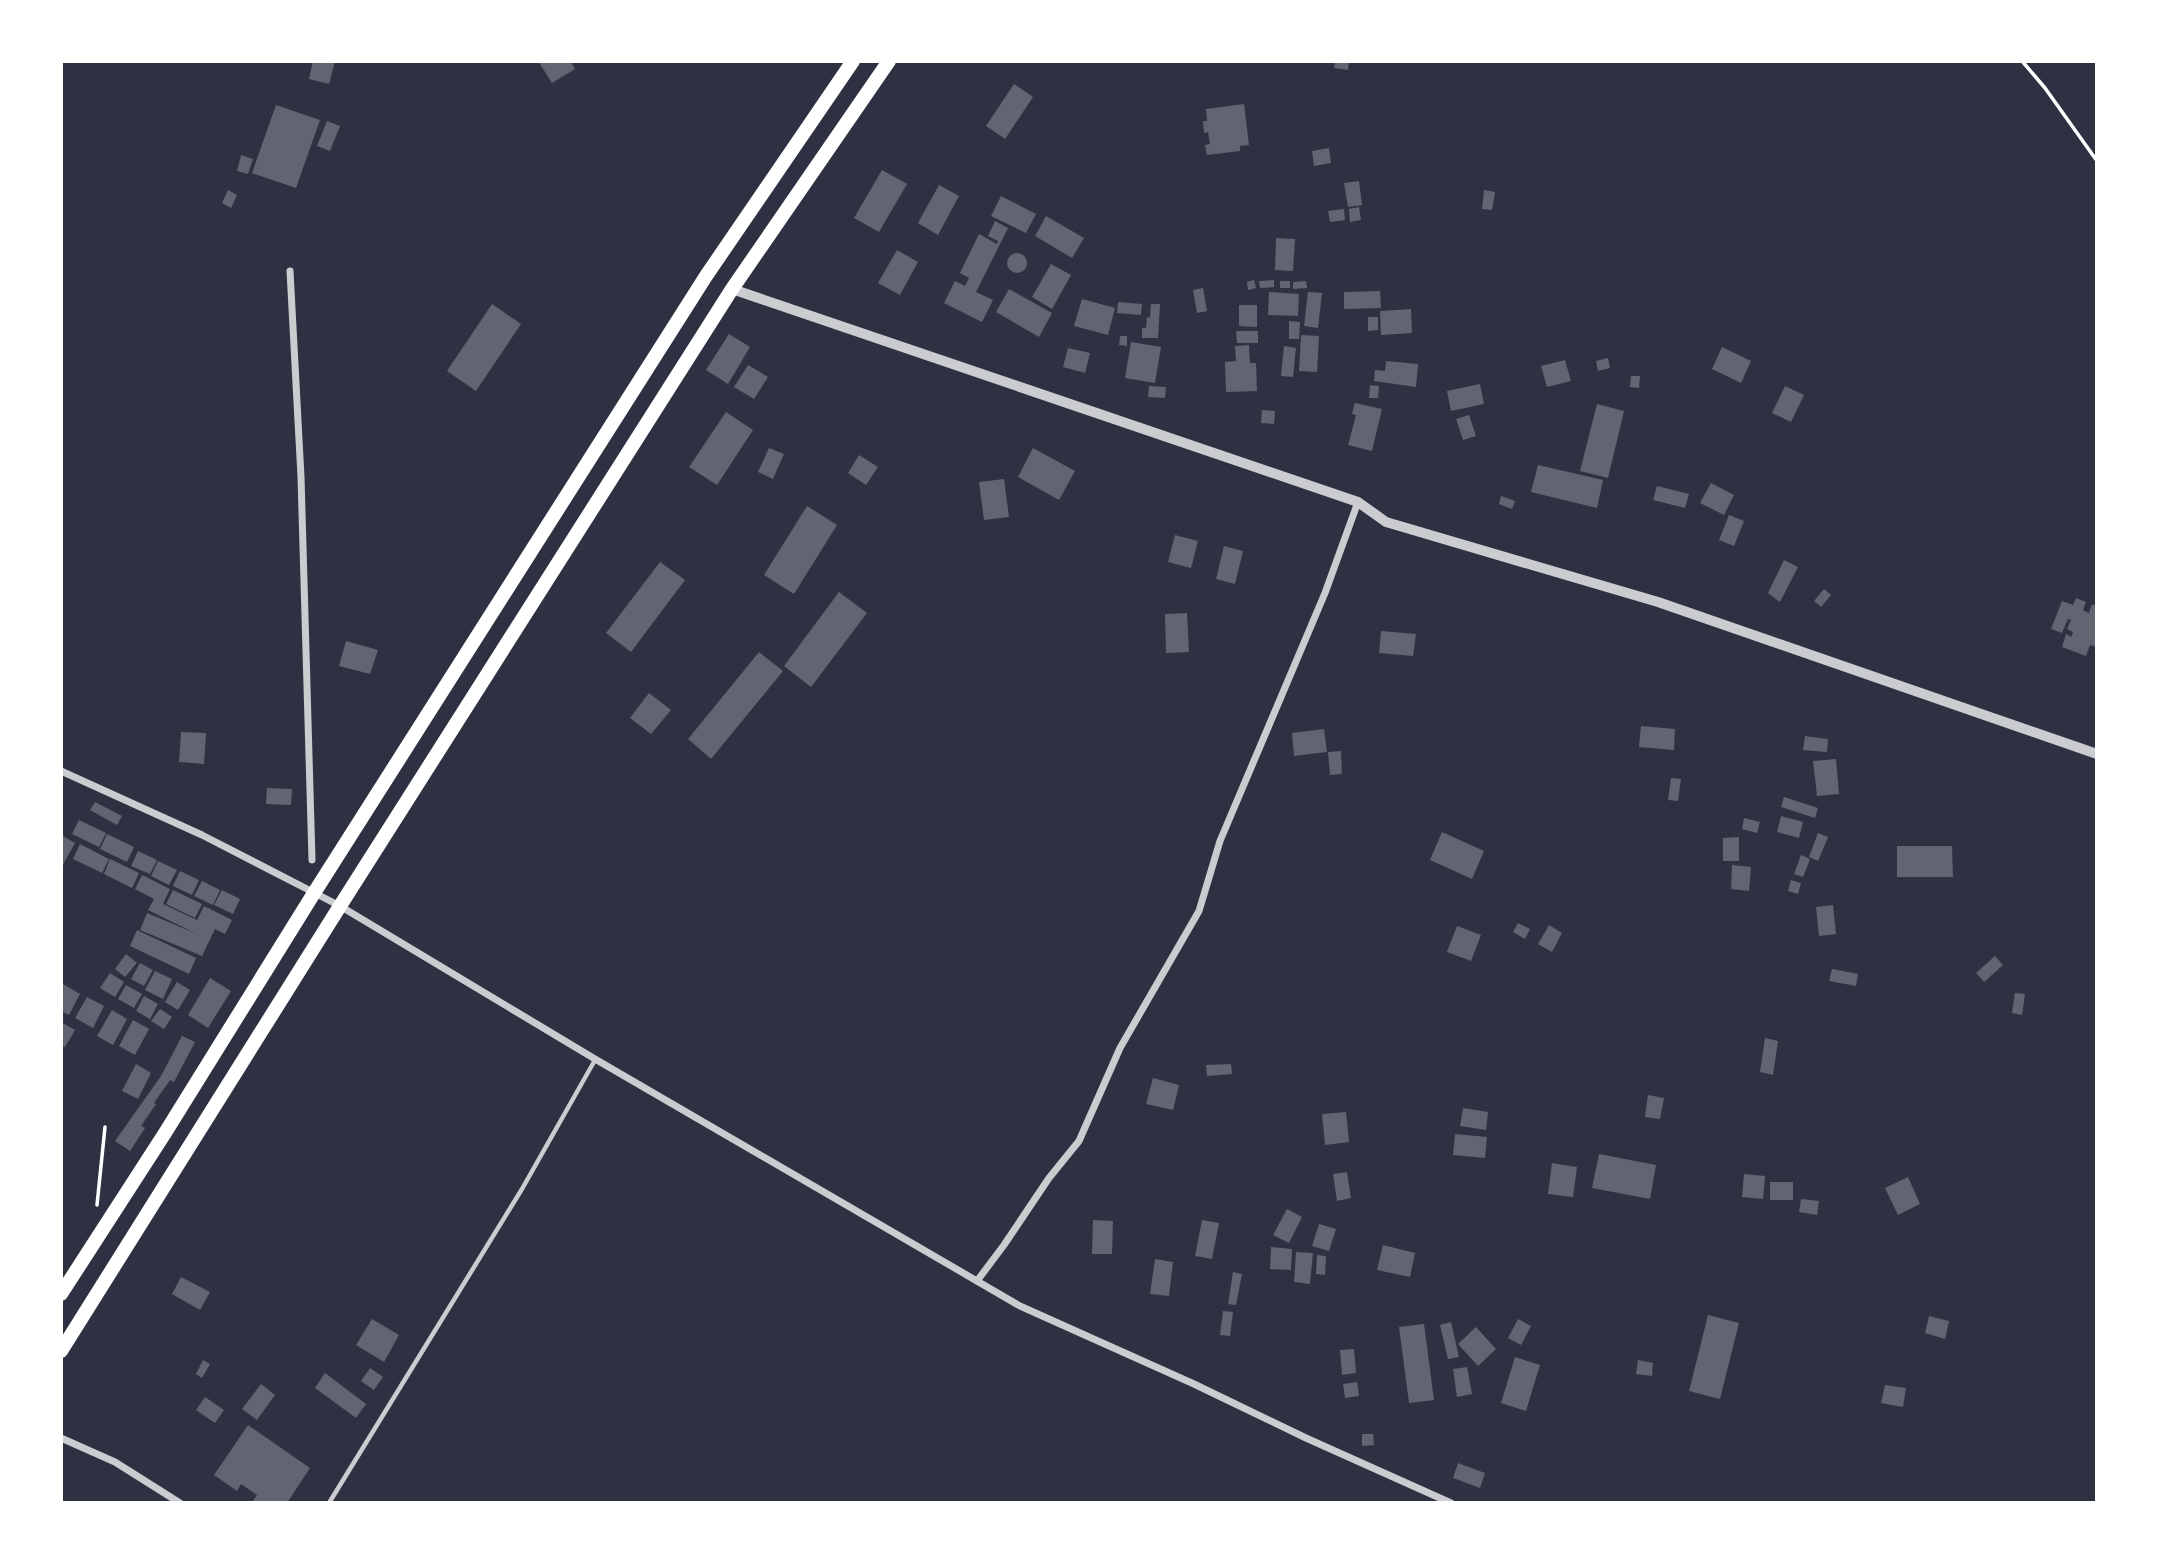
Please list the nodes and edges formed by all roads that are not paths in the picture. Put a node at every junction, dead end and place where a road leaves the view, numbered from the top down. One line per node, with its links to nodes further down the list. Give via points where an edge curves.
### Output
1 (853, 61): 9 (main road, via 706,276)
2 (889, 61): 4 (main road)
3 (290, 271): 8 (street, via 302,491)
4 (732, 289): 5 (street); 10 (main road)
5 (1358, 502): 6 (street, via 1386,522 1658,602); 12 (street, via 1325,593 1220,841 1199,911 1120,1048 1079,1141)
6 (2097, 754)
7 (61, 772): 9 (street, via 202,835)
8 (312, 860)
9 (314, 892): 10 (street); 13 (main road)
10 (340, 906): 11 (street); 14 (main road)
11 (595, 1059): 12 (street); 17 (lane, via 522,1189)
12 (977, 1281): 18 (street, via 1020,1306)
13 (61, 1294)
14 (61, 1351)
15 (61, 1438): 16 (street, via 115,1462)
16 (180, 1503)
17 (328, 1503)
18 (1451, 1503)

